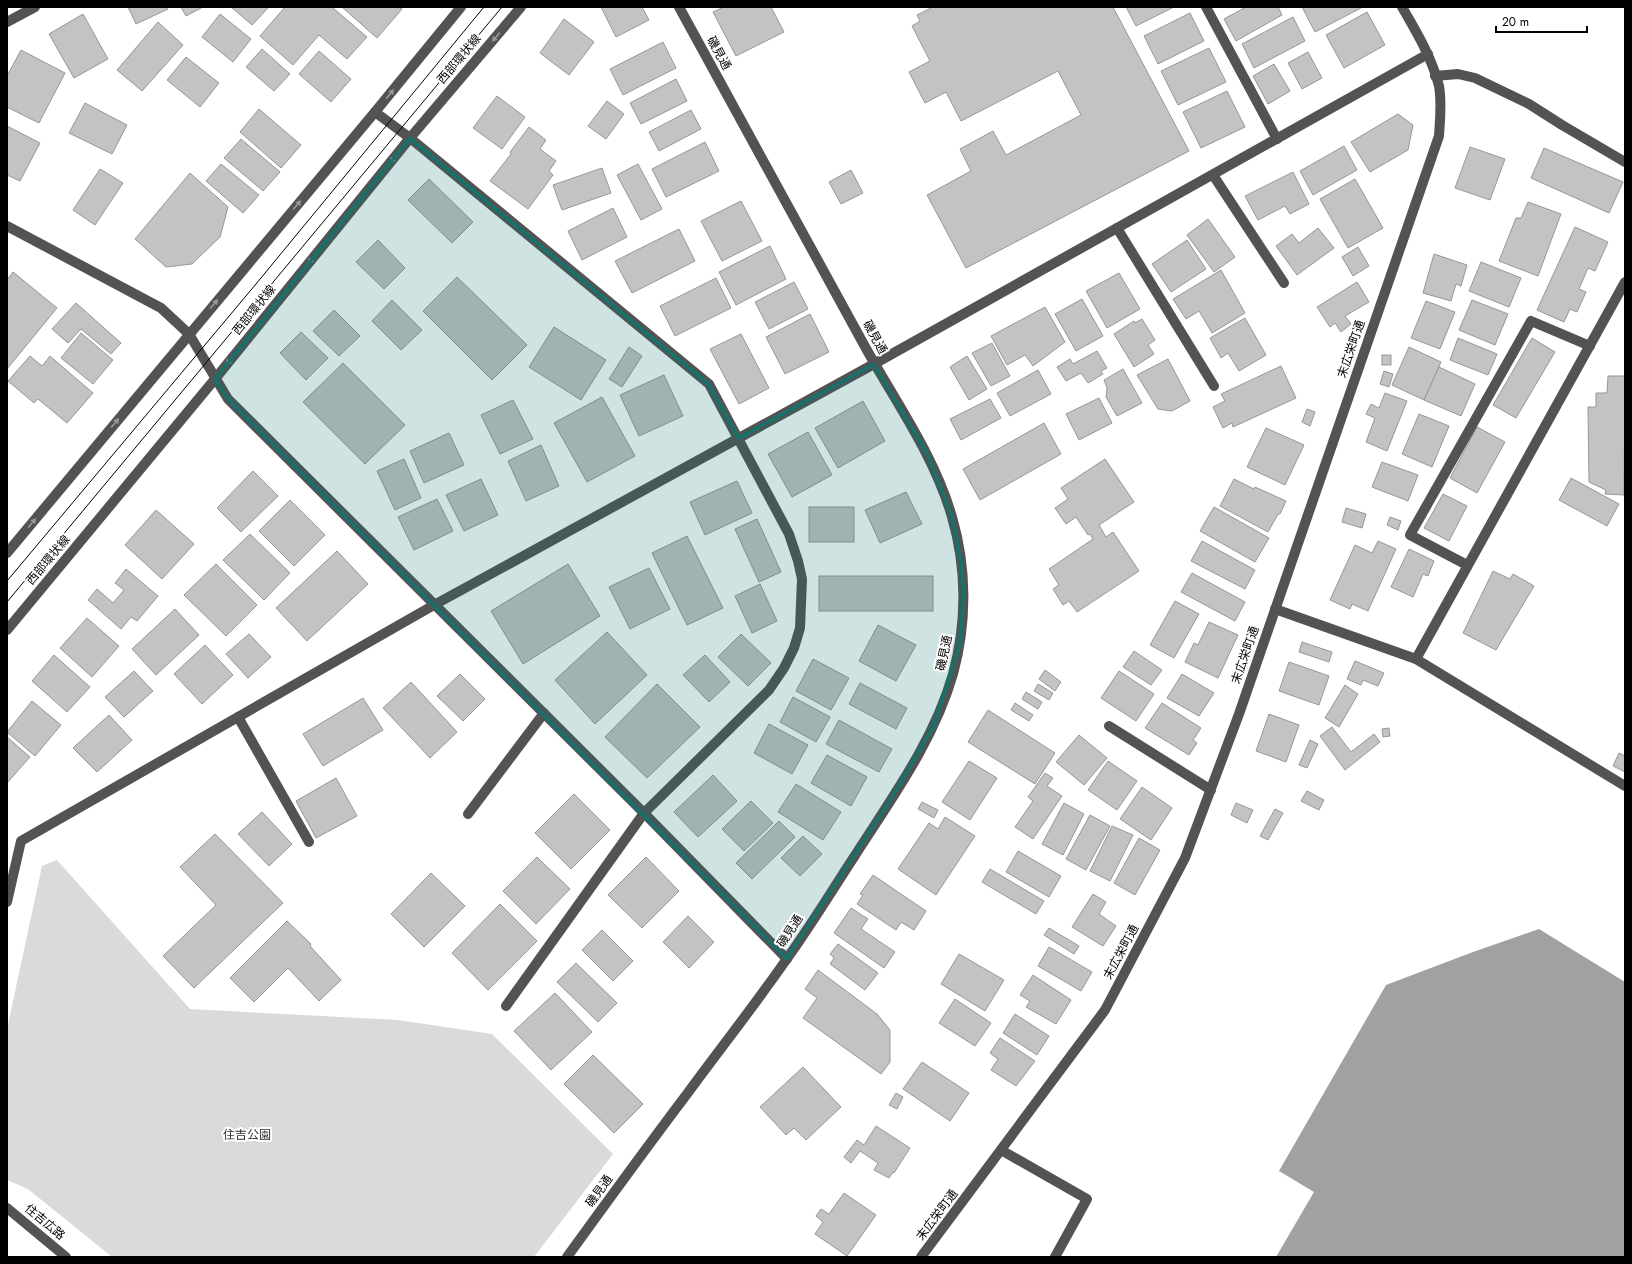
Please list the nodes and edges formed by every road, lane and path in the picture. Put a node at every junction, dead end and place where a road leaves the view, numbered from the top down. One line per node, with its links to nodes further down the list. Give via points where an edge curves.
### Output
1 (35, 7): 7 (street)
2 (460, 7): 10 (street, one-way to 2)
3 (521, 7): 11 (street, 西部環状線, one-way to 11)
4 (679, 7): 22 (street, 磯見通)
5 (1206, 7): 12 (street)
6 (1402, 7): 8 (street, 末広栄町通)
7 (7, 22)
8 (1428, 54): 9 (street, 末広栄町通); 12 (street)
9 (1435, 76): 13 (street, via 1458,74 1475,78 1529,104); 29 (street, 末広栄町通, via 1439,87 1438,136)
10 (375, 112): 11 (street); 20 (street, one-way to 10)
11 (410, 138): 23 (street, 西部環状線, one-way to 23); 25 (street, via 709,384)
12 (1277, 139): 14 (street)
13 (1625, 162)
14 (1213, 175): 16 (street); 19 (street)
15 (10, 228): 17 (street); 20 (street, via 161,308)
16 (1117, 228): 22 (street); 24 (street)
17 (7, 238)
18 (1625, 282): 21 (street)
19 (1284, 283)
20 (189, 334): 23 (street); 26 (street, one-way to 20)
21 (1590, 346): 27 (street); 27 (street, via 1530,321 1410,535)
22 (874, 364): 25 (street); 41 (street, 磯見通, via 928,454 953,518 964,592 960,646 944,701 916,759)
23 (215, 379): 28 (street, via 228,399); 30 (street, 西部環状線)
24 (1214, 386)
25 (739, 438): 28 (street); 37 (street, via 789,534 798,561 802,579 800,628 784,668 769,690)
26 (7, 553)
27 (1467, 565): 31 (street)
28 (434, 605): 32 (street); 33 (street)
29 (1275, 609): 31 (street); 36 (street, 末広栄町通)
30 (7, 630)
31 (1416, 658): 35 (street)
32 (544, 713): 37 (street); 38 (street)
33 (238, 717): 39 (street); 40 (street, via 21,841)
34 (1109, 726): 36 (street)
35 (1625, 786)
36 (1211, 790): 43 (street, 末広栄町通, via 1185,858 1105,1010)
37 (644, 813): 41 (street); 42 (street)
38 (468, 814)
39 (309, 842)
40 (7, 902)
41 (787, 959): 46 (street, 磯見通)
42 (506, 1006)
43 (1001, 1150): 47 (street, 末広栄町通); 48 (street, via 1087,1199)
44 (7, 1208): 45 (street, 住吉広路)
45 (66, 1257)
46 (567, 1257)
47 (921, 1257)
48 (1055, 1257)

